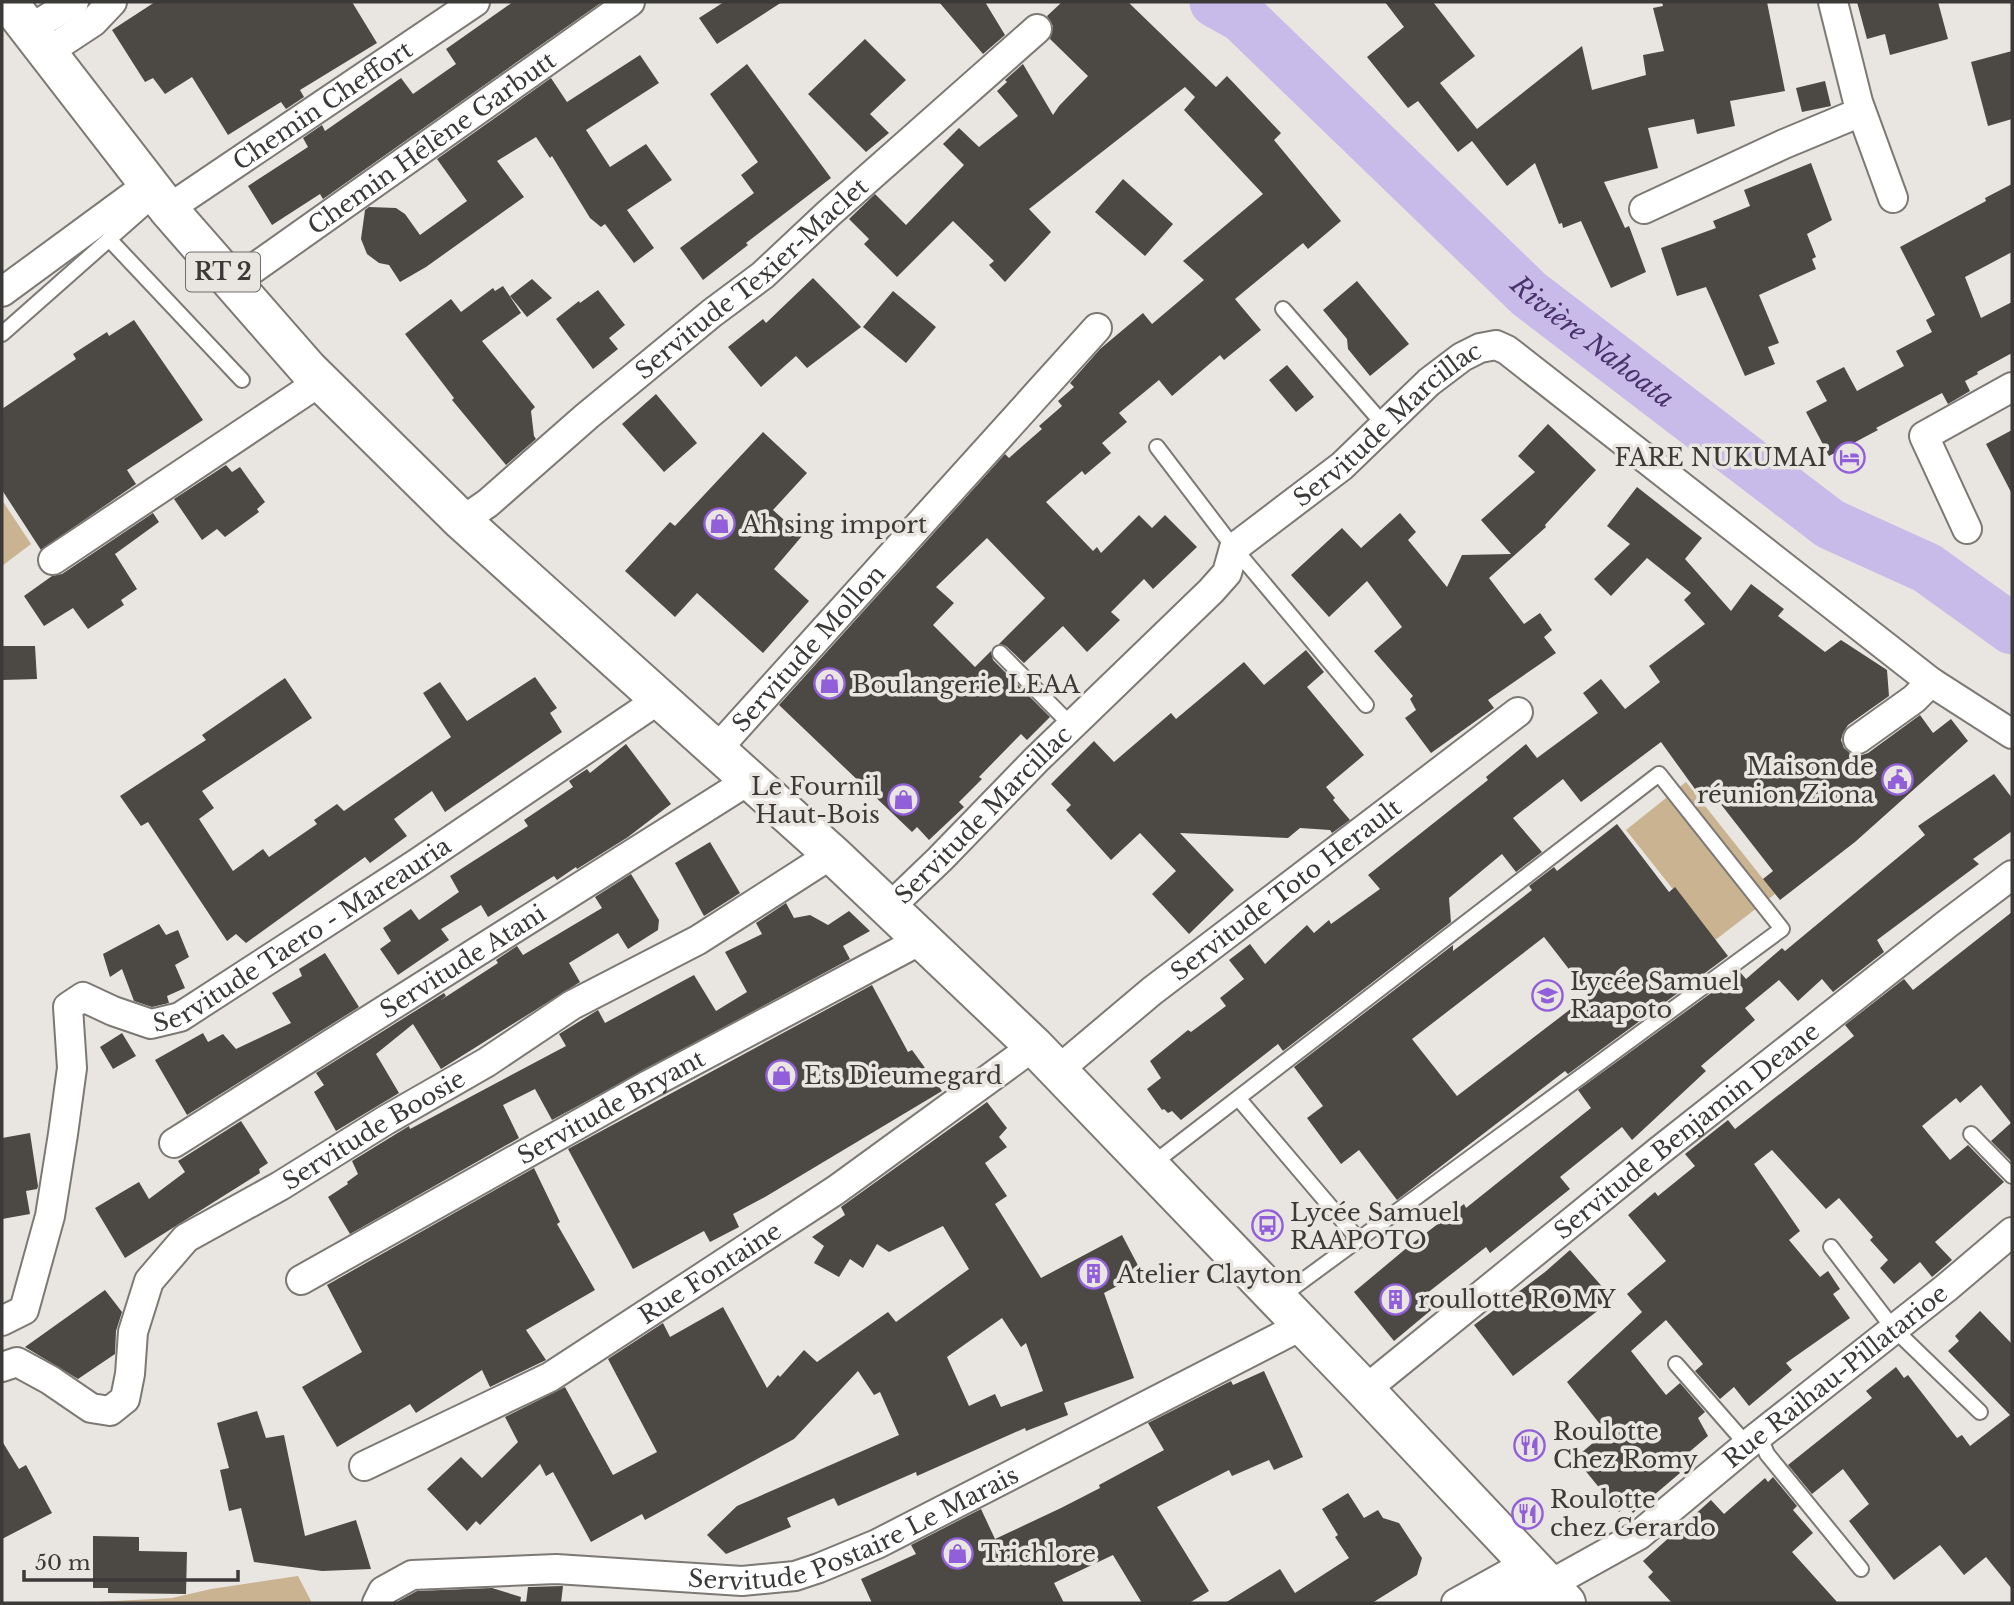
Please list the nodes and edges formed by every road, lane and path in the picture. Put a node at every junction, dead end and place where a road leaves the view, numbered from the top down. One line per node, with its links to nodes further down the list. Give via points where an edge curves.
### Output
1 (74, 2): 6 (street)
2 (112, 2): 6 (street, via 93,22)
3 (475, 2): 9 (street, Chemin Cheffort)
4 (630, 2): 13 (street, Chemin Hélène Garbutt)
5 (1833, 2): 8 (street)
6 (27, 28): 9 (main road, RT 2)
7 (1037, 29): 23 (street, Servitude Texier-Maclet, via 763,275)
8 (1861, 111): 10 (street); 11 (street)
9 (158, 196): 12 (lane); 13 (main road, RT 2); 14 (street, Chemin Cheffort)
10 (1893, 198)
11 (1644, 209)
12 (109, 239): 17 (lane); 18 (lane)
13 (233, 283): 19 (main road, RT 2)
14 (2, 292)
15 (1283, 309): 21 (lane)
16 (1097, 328): 35 (street, Servitude Mollon)
17 (2, 334)
18 (242, 380)
19 (321, 382): 23 (main road, RT 2); 26 (street)
20 (2012, 387): 24 (street, via 1924,436)
21 (1385, 426): 25 (street, Servitude Marcillac, via 1342,466); 28 (street, Servitude Marcillac, via 1462,357 1496,345 1507,350)
22 (1157, 447): 25 (lane)
23 (462, 521): 29 (main road, RT 2)
24 (1967, 529)
25 (1234, 548): 30 (lane); 32 (street, Servitude Marcillac, via 1227,573 1211,591)
26 (53, 560)
27 (1000, 653): 32 (lane)
28 (1930, 682): 33 (street, Servitude Marcillac); 34 (street)
29 (661, 698): 35 (main road, RT 2); 52 (street, Servitude Taero - Mareauria, via 180,1017 151,1024 83,997 68,1007 72,1068 50,1216 24,1310)
30 (1366, 705)
31 (1518, 712): 41 (street, Servitude Toto Herault, via 1152,991)
32 (1072, 726): 39 (street, Servitude Marcillac)
33 (2012, 734)
34 (1858, 739)
35 (717, 749): 36 (main road, RT 2)
36 (751, 779): 37 (main road, RT 2); 44 (street, Servitude Atani)
37 (832, 854): 39 (main road, RT 2); 55 (street, Servitude Boosie, via 698,940 572,1005 487,1062 186,1238 149,1281 133,1332 125,1399 110,1410 90,1408 17,1362)
38 (2012, 875): 56 (street, Servitude Benjamin Deane, via 1659,1151)
39 (890, 907): 40 (main road, RT 2)
40 (923, 939): 41 (main road, RT 2); 50 (street, Servitude Bryant, via 650,1084)
41 (1046, 1059): 45 (main road, RT 2); 59 (street, Rue Fontaine, via 550,1377)
42 (1238, 1098): 45 (lane); 48 (lane); 48 (lane, via 1659,774 1783,929)
43 (1971, 1133): 46 (lane)
44 (174, 1143)
45 (1150, 1166): 51 (main road, RT 2)
46 (2012, 1176)
47 (2012, 1232): 53 (street, Rue Raihau-Pillatarioe)
48 (1358, 1239): 51 (lane)
49 (1831, 1247): 53 (lane)
50 (301, 1280)
51 (1290, 1312): 56 (main road, RT 2); 62 (street, Servitude Postaire Le Marais, via 877,1544 795,1576 742,1581 556,1569 412,1575 383,1591)
52 (2, 1321)
53 (1893, 1328): 57 (lane); 58 (street, Rue Raihau-Pillatarioe)
54 (1676, 1364): 58 (lane)
55 (2, 1367)
56 (1366, 1390): 61 (main road, RT 2)
57 (1980, 1412)
58 (1753, 1440): 60 (lane); 61 (street, Rue Raihau-Pillatarioe, via 1639,1535)
59 (364, 1466)
60 (1861, 1569)
61 (1548, 1584): 63 (street); 64 (street)
62 (377, 1603)
63 (1456, 1603)
64 (1483, 1603)

